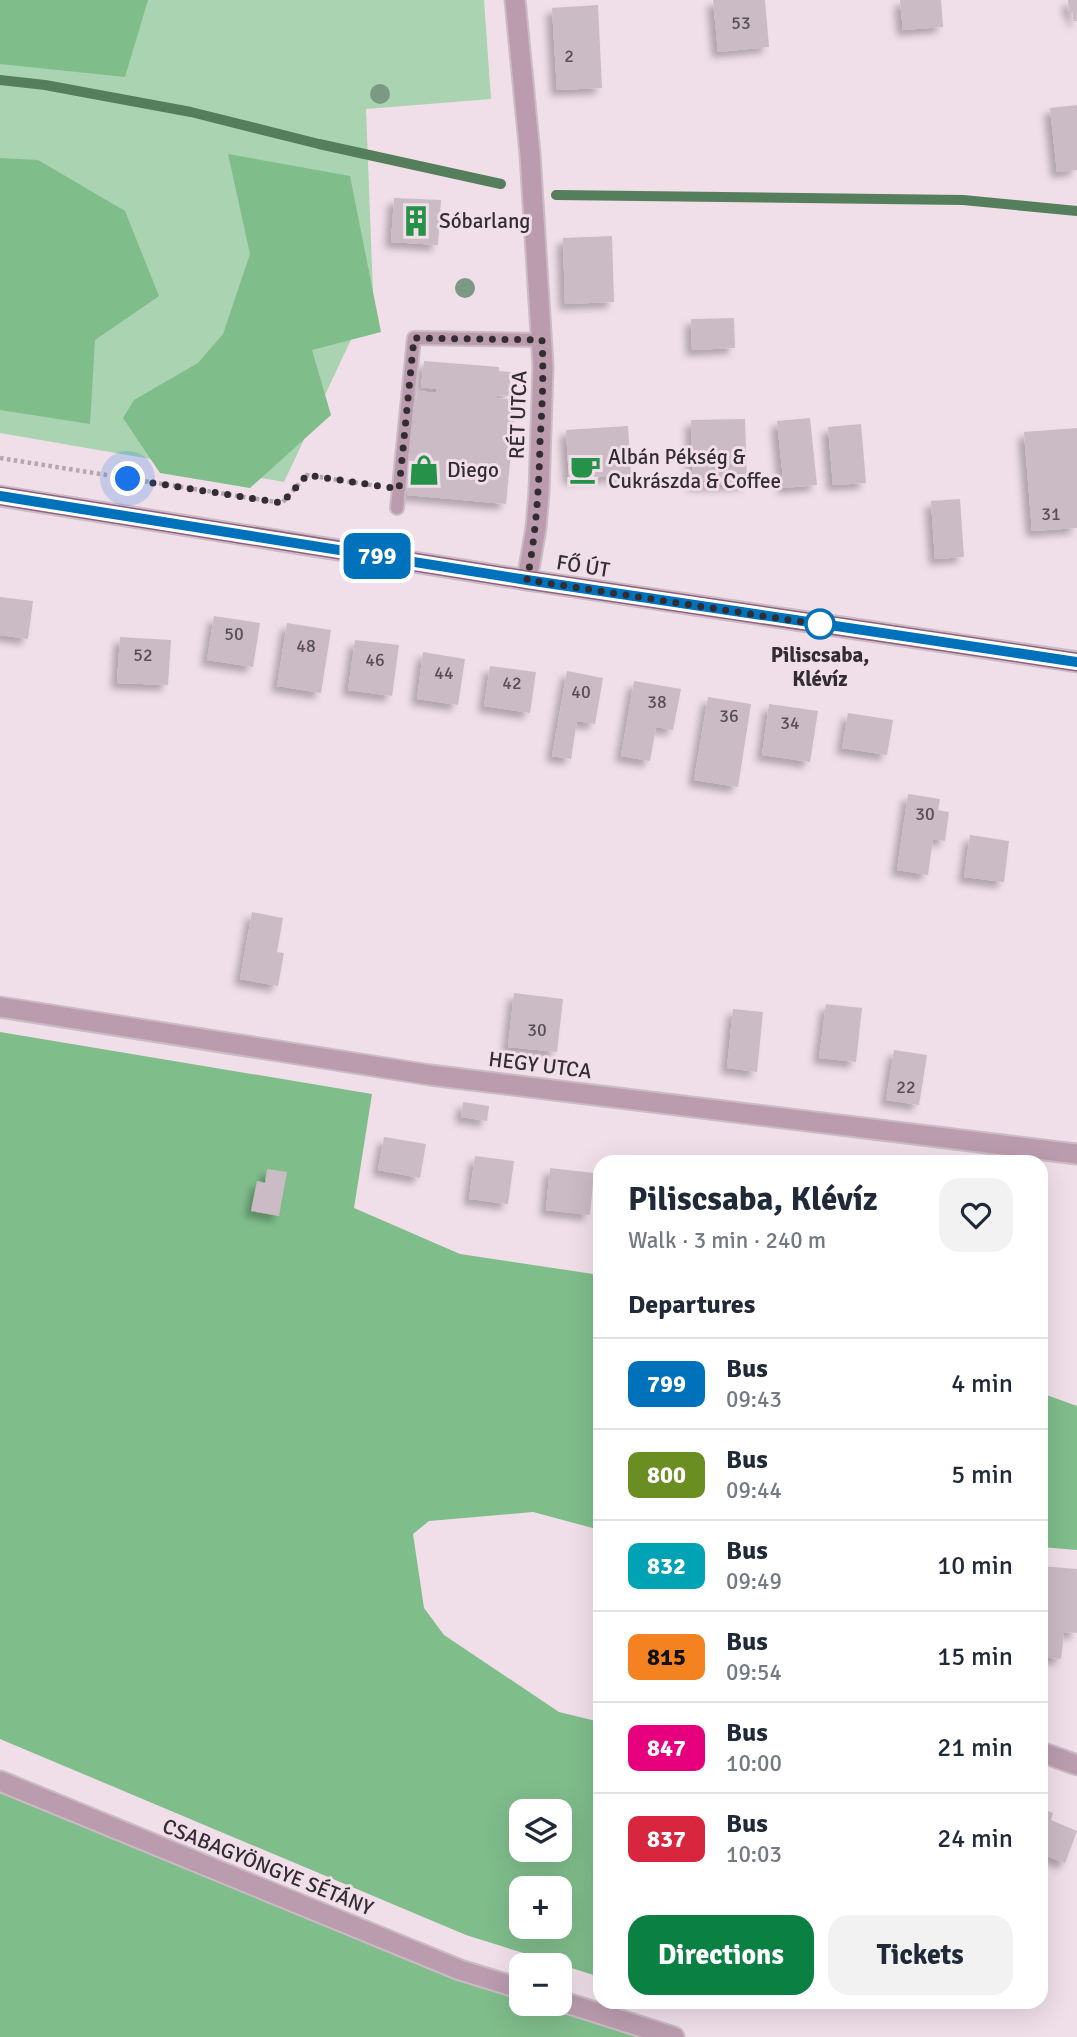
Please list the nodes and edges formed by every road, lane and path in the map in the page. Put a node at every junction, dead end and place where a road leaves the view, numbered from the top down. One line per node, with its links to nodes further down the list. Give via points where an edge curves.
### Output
1 (515, 0): 2 (street, RÉT UTCA)
2 (542, 340): 4 (lane, via 414,338); 7 (street, RÉT UTCA, via 539,492)
3 (0, 458): 4 (path, via 282,503 307,475)
4 (399, 489): 6 (lane)
5 (0, 496): 7 (main road, FŐ ÚT)
6 (397, 508)
7 (527, 580): 8 (main road, FŐ ÚT)
8 (1077, 662)
9 (0, 1007): 10 (street, HEGY UTCA, via 430,1075)
10 (1077, 1154)
11 (1048, 1755): 12 (street)
12 (1077, 1765)
13 (0, 1781): 14 (street, CSABAGYÖNGYE SÉTÁNY, via 460,1970)
14 (509, 1985)
15 (572, 2005): 16 (street)
16 (674, 2037)

